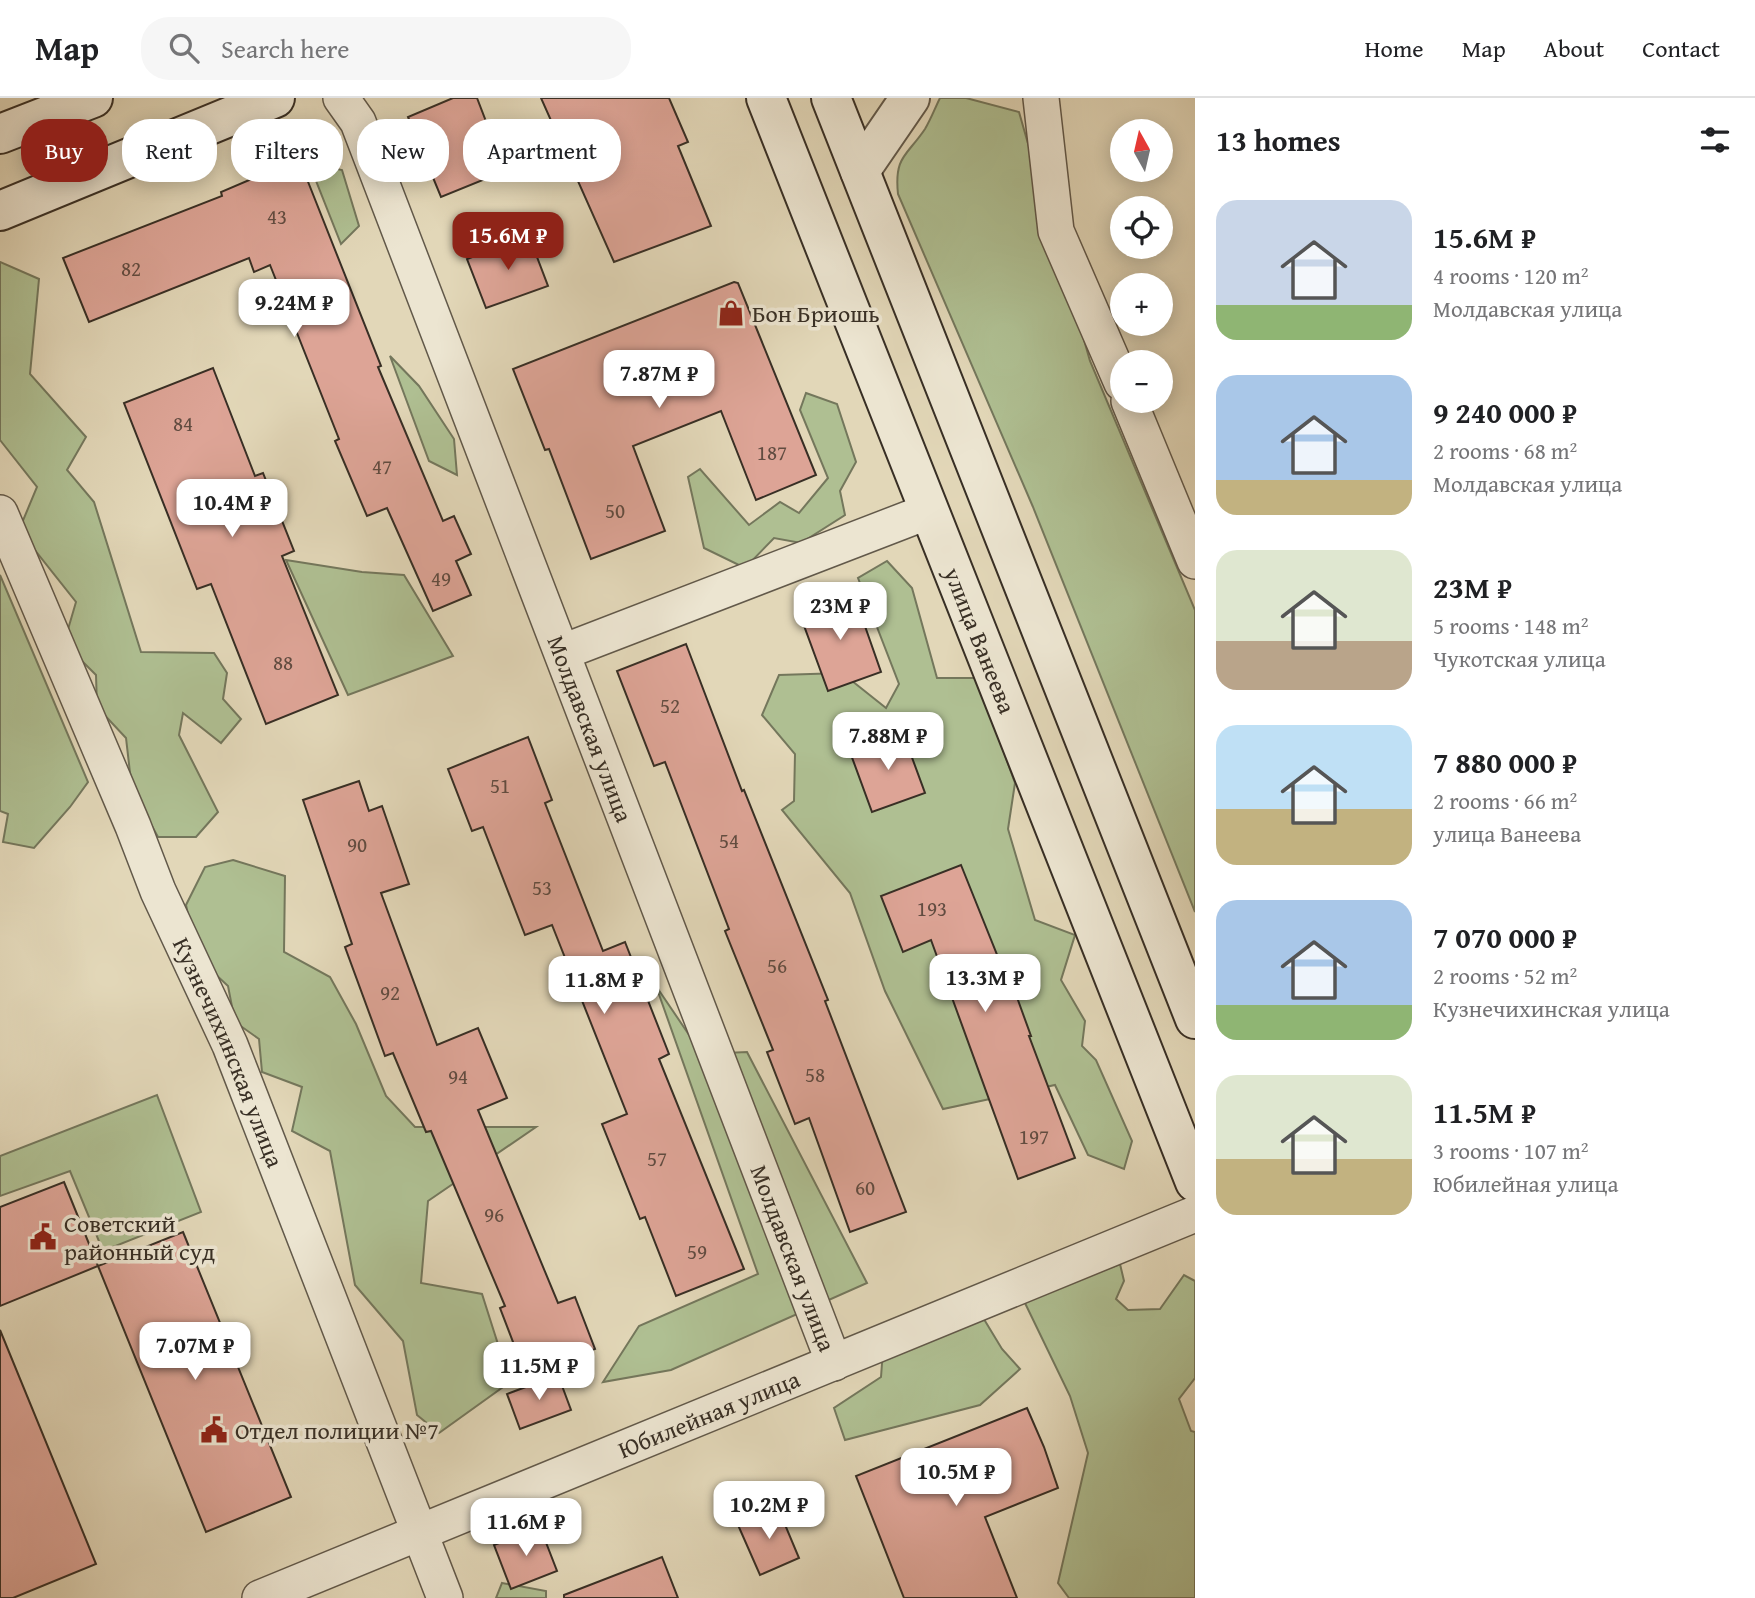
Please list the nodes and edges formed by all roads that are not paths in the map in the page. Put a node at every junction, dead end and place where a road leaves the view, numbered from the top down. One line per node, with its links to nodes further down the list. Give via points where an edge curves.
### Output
1 (93, 98): 8 (main road)
2 (275, 98): 10 (main road)
3 (341, 98): 16 (street, Молдавская улица, via 358,122)
4 (766, 98): 13 (main road, улица Ванеева)
5 (831, 98): 9 (main road)
6 (910, 98): 9 (main road)
7 (1041, 98): 11 (street, via 1056,230)
8 (0, 134)
9 (860, 171): 17 (main road)
10 (0, 211)
11 (1110, 355)
12 (1134, 413): 15 (street)
13 (929, 511): 16 (street); 18 (main road, улица Ванеева)
14 (0, 513): 21 (street, Кузнечихинская улица, via 158,891 230,1045)
15 (1195, 561)
16 (563, 652): 20 (street, Молдавская улица)
17 (1195, 1020)
18 (1195, 1182)
19 (1195, 1214): 20 (street, Юбилейная улица)
20 (835, 1363): 21 (street, Юбилейная улица)
21 (419, 1533): 22 (street, Юбилейная улица); 23 (street, Кузнечихинская улица)
22 (260, 1598)
23 (445, 1598)

